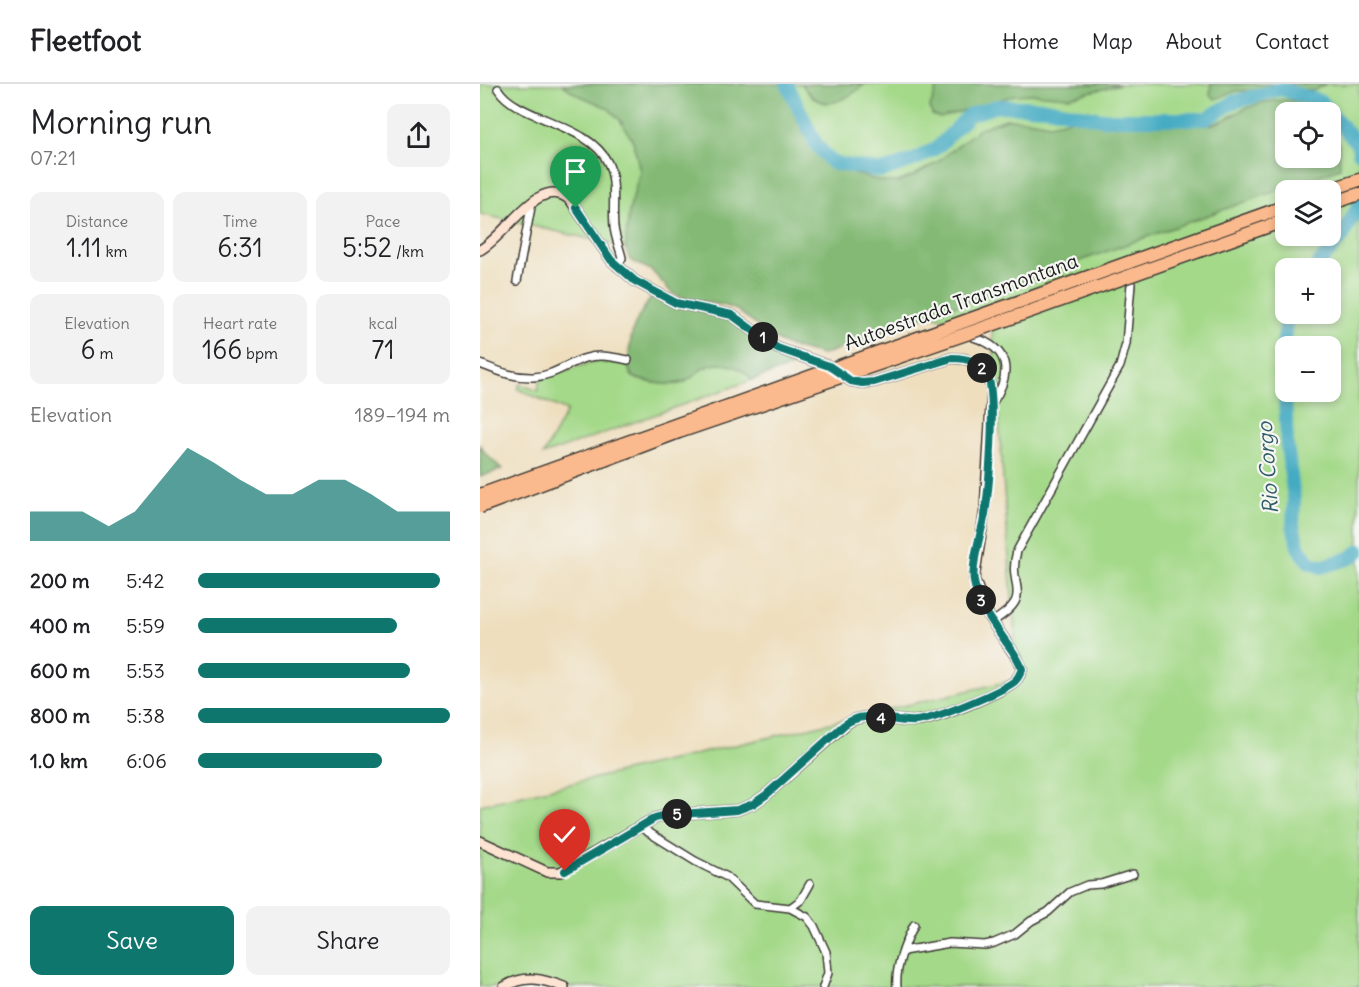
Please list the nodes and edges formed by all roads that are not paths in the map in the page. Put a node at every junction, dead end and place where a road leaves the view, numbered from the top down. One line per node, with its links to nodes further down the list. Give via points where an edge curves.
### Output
1 (498, 89): 10 (street, via 506,98 574,132 606,158 611,171 614,231 622,258)
2 (1359, 180): 3 (highway)
3 (1341, 186)
4 (1359, 194): 5 (highway)
5 (1341, 200)
6 (532, 202): 9 (street, via 496,240); 10 (street, via 548,193 566,196); 11 (street)
7 (1275, 210): 17 (highway, Autoestrada Transmontana, bridge)
8 (1275, 224): 18 (highway, Autoestrada Transmontana, bridge, via 679,432)
9 (480, 250)
10 (617, 267): 16 (street, via 671,301 727,313 777,348 823,363 856,383 880,380 952,358 971,361 988,377)
11 (517, 281)
12 (1131, 284): 19 (street, via 1126,344 1120,366 1018,548 1016,602)
13 (973, 337): 16 (street, via 992,344 1004,363 1004,383)
14 (628, 360): 15 (street, via 588,358 533,377 507,374)
15 (480, 364)
16 (993, 402): 19 (street, via 986,508 974,574 975,586)
17 (480, 495)
18 (480, 507)
19 (992, 622): 20 (street, via 1021,665 1020,675 1009,684 924,720 854,719 753,804 732,810 663,815)
20 (640, 826): 21 (street, via 558,873 547,872); 24 (street, via 727,877 755,904)
21 (480, 841)
22 (1133, 874): 26 (street, via 1070,892 1048,912 994,943)
23 (810, 884): 24 (street, via 801,900)
24 (790, 908): 29 (street, via 809,918 825,947 828,973)
25 (914, 925): 26 (street)
26 (903, 951): 30 (street)
27 (504, 987): 28 (street, via 535,978)
28 (564, 987)
29 (823, 987)
30 (897, 987)

